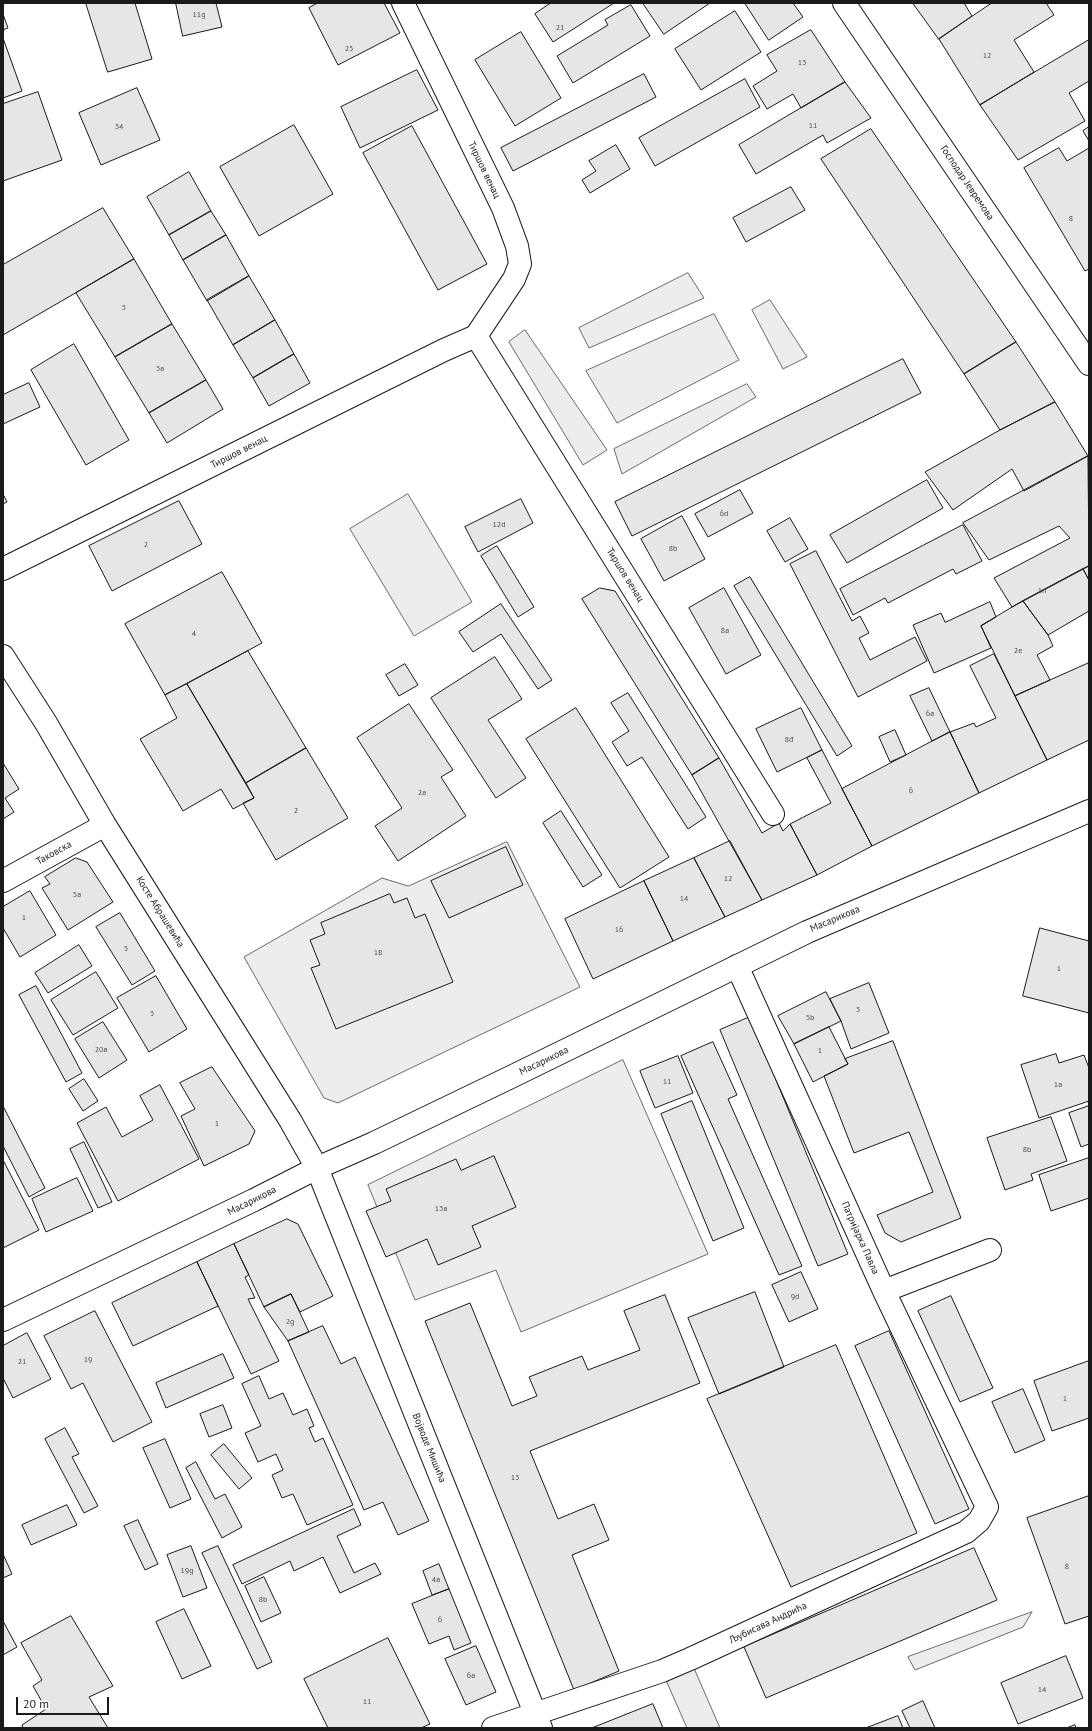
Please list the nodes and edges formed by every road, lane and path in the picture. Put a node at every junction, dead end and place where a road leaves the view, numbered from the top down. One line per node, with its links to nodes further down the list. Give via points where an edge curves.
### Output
1 (403, 3): 3 (street, Тиршов венац, via 503,208 517,246 520,264 514,278)
2 (844, 3): 4 (street, Господар Јевремова)
3 (476, 336): 5 (street, Тиршов венац); 8 (street, Тиршов венац)
4 (1089, 364)
5 (3, 569)
6 (3, 656): 9 (street, Косте Абрашевића, via 46,723)
7 (1089, 811): 11 (street, Масарикова, via 807,932)
8 (773, 814)
9 (105, 825): 10 (street, Таковска); 12 (street, Косте Абрашевића, via 290,1120)
10 (3, 881)
11 (737, 966): 12 (street, Масарикова, via 395,1133); 14 (street, Патријарха Павла)
12 (317, 1168): 15 (street, Масарикова); 17 (street, Војводе Мишића)
13 (990, 1250): 14 (street)
14 (884, 1291): 16 (street, Патријарха Павла)
15 (3, 1320)
16 (987, 1507): 17 (street, Љубисава Андрића, via 979,1521 966,1532 690,1659)
17 (538, 1720): 18 (street, Љубисава Андрића)
18 (493, 1728)

